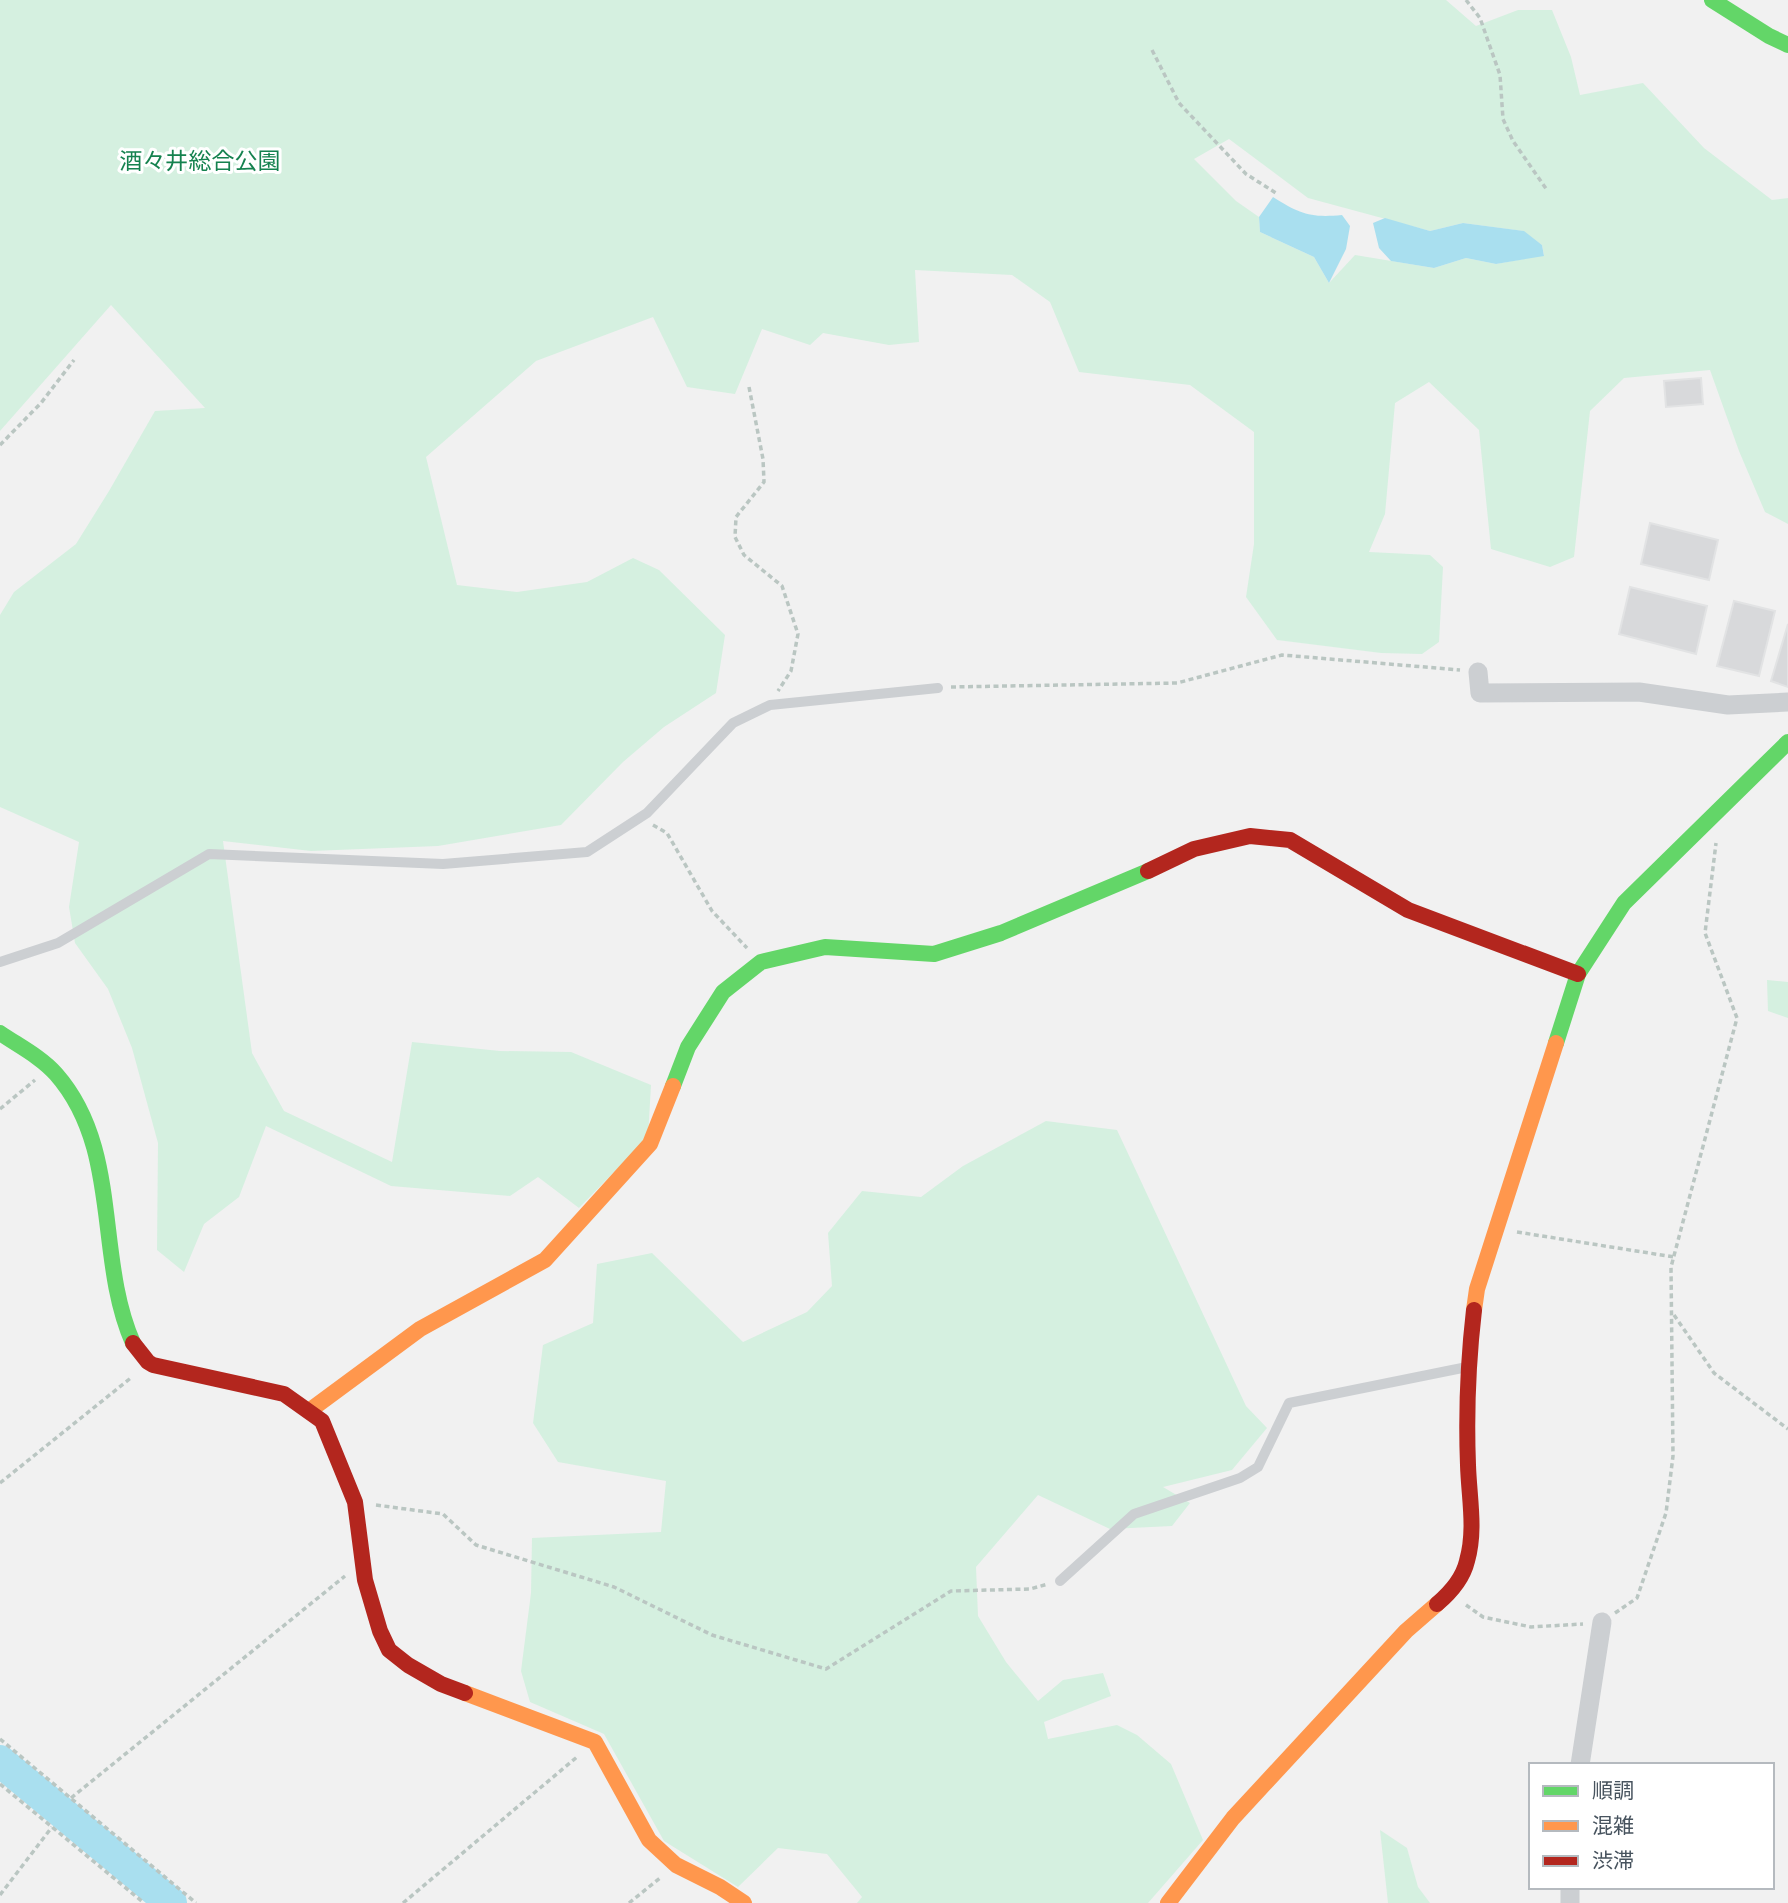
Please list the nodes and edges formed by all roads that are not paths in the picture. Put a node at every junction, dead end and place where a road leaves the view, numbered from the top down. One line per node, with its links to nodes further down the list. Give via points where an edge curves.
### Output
1 (1712, 0): 2 (main road)
2 (1788, 45)
3 (1478, 672): 5 (street, via 1480,693 1639,692 1728,705)
4 (938, 688): 7 (lane, via 770,705 733,723 640,818 587,852 443,864 209,854 58,943)
5 (1788, 702)
6 (1788, 742): 8 (main road, via 1625,903)
7 (0, 962)
8 (1578, 974): 10 (main road, via 1477,1289); 11 (main road, via 1408,910 1290,840 1250,836 1194,849 1001,933 934,954 825,947 761,962 723,992 688,1047 650,1144 545,1260 420,1329)
9 (0, 1034): 11 (main road, via 50,1068 75,1103 93,1140 101,1169 118,1304 131,1341 149,1364 284,1394)
10 (1467, 1367): 12 (lane, via 1289,1403 1258,1467 1240,1478 1134,1514); 16 (main road, via 1473,1520 1467,1563 1451,1593 1406,1631 1241,1809)
11 (309, 1411): 15 (main road, via 321,1421 355,1502 365,1580 388,1650 440,1684 594,1742 649,1840 676,1865)
12 (1060, 1581)
13 (1602, 1622): 14 (street)
14 (1580, 1763)
15 (744, 1903)
16 (1168, 1903)

